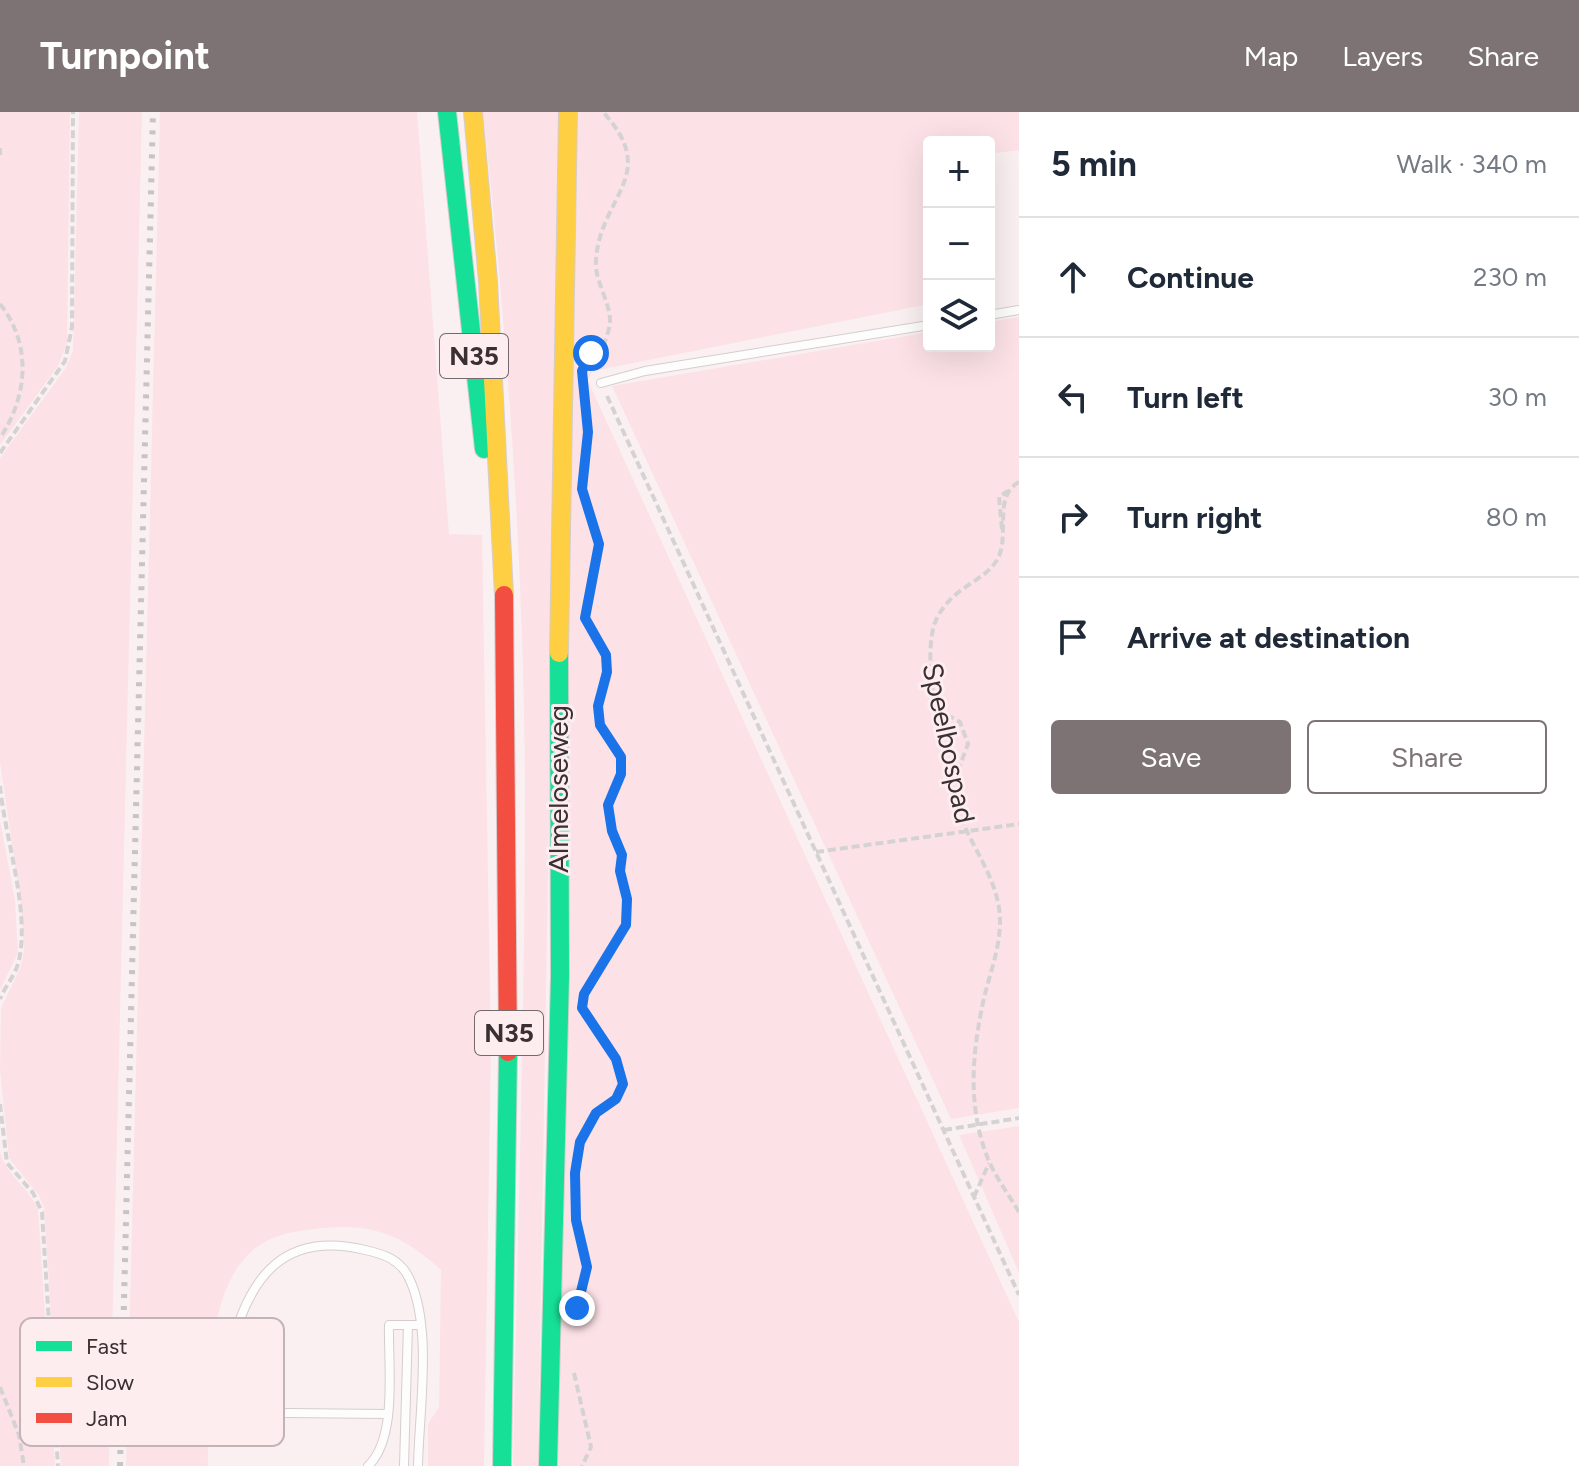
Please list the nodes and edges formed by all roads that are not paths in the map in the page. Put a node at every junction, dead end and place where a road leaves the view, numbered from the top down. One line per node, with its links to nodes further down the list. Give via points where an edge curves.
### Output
1 (447, 112): 8 (main road, N35)
2 (473, 112): 8 (main road, N35, via 498,411)
3 (568, 112): 18 (main road, Almeloseweg, via 557,777 560,992)
4 (1019, 310): 5 (lane)
5 (995, 314)
6 (923, 326): 7 (lane, via 645,371)
7 (601, 383)
8 (502, 600): 17 (main road, Almeloseweg / N35, via 510,970)
9 (239, 1318): 11 (lane, via 253,1287 271,1266 298,1248 326,1245 388,1255 408,1274)
10 (408, 1325): 11 (lane); 13 (lane, via 389,1325); 15 (lane)
11 (421, 1325): 16 (lane)
12 (286, 1413): 13 (lane)
13 (387, 1414): 14 (lane, via 386,1437)
14 (368, 1466)
15 (404, 1466)
16 (418, 1466)
17 (502, 1466)
18 (548, 1466)

